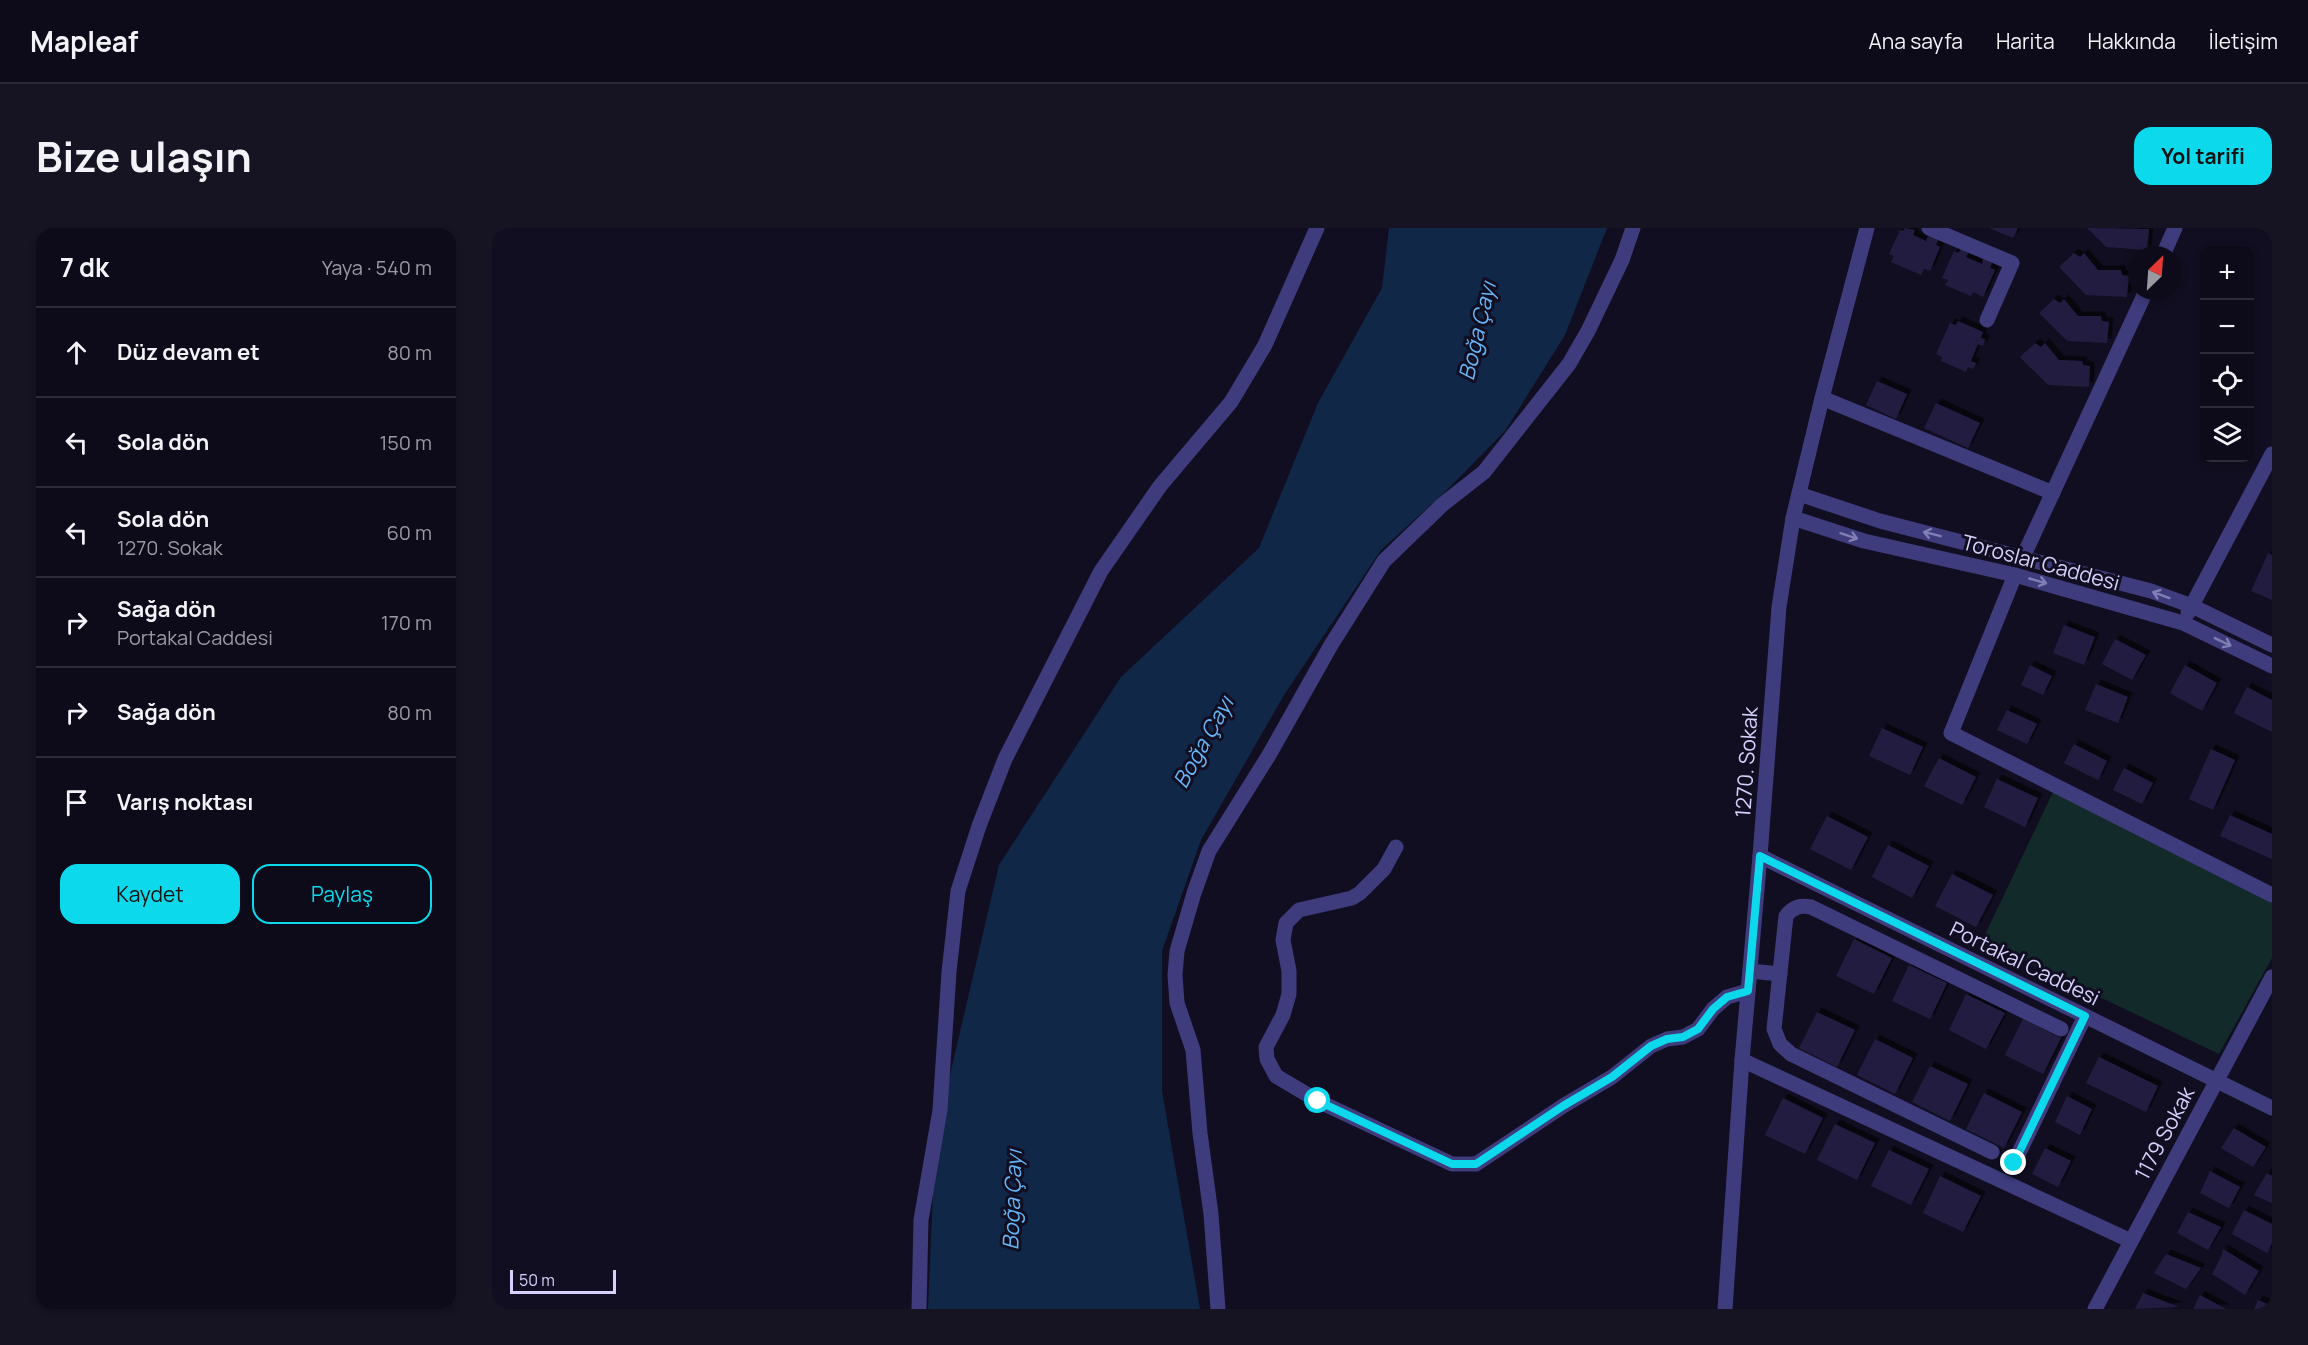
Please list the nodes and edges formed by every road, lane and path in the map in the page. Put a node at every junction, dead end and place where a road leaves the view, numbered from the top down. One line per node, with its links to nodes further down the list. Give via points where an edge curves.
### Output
1 (1317, 228): 35 (street, via 1265,345 1231,402 1160,486 1101,572 1005,759 979,826 958,891 940,1110 921,1220)
2 (1633, 228): 36 (street, via 1622,260 1569,364 1484,472 1442,505 1384,561 1209,851 1178,951 1175,975 1178,1003 1193,1050)
3 (1867, 228): 9 (street, 1270. Sokak)
4 (1929, 228): 8 (street, via 2012,263)
5 (2175, 228): 6 (street)
6 (2167, 246)
7 (2142, 300): 11 (street)
8 (1987, 320)
9 (1822, 398): 11 (street); 12 (street, 1270. Sokak)
10 (2272, 454): 16 (street)
11 (2053, 493): 14 (street)
12 (1799, 494): 13 (street, 1270. Sokak); 14 (street, Toroslar Caddesi, one-way to 12, via 1880,521)
13 (1793, 518): 15 (street, Toroslar Caddesi, one-way to 15, via 1864,541); 21 (street, 1270. Sokak, via 1779,607)
14 (2023, 557): 16 (street, Toroslar Caddesi, one-way to 14)
15 (2015, 575): 17 (street, Toroslar Caddesi, one-way to 17); 22 (street, via 1951,733)
16 (2192, 606): 17 (street); 18 (street, Toroslar Caddesi)
17 (2183, 623): 19 (street, Toroslar Caddesi, one-way to 19)
18 (2272, 645)
19 (2272, 666)
20 (1396, 847): 26 (street, via 1384,869 1360,893 1299,910 1286,922 1283,940 1289,971 1288,994 1283,1015 1266,1047 1267,1059 1281,1080 1318,1101 1452,1164 1476,1164 1612,1077 1651,1046 1698,1029 1727,997)
21 (1760, 856): 23 (street, 1270. Sokak); 27 (street, Portakal Caddesi)
22 (2272, 895)
23 (1750, 971): 24 (street); 26 (street, 1270. Sokak)
24 (1780, 974): 28 (street, via 1786,916 1805,906); 32 (street, via 1774,1029 1785,1050)
25 (2272, 977): 30 (street, 1179 Sokak)
26 (1748, 991): 29 (street, 1270. Sokak)
27 (2085, 1016): 30 (street, Portakal Caddesi); 33 (street)
28 (2061, 1029)
29 (1742, 1060): 34 (street); 37 (street, 1270. Sokak)
30 (2215, 1080): 31 (street, Portakal Caddesi); 34 (street, 1179 Sokak)
31 (2272, 1108)
32 (1992, 1152)
33 (2014, 1163)
34 (2131, 1241): 38 (street, 1179 Sokak)
35 (919, 1309)
36 (1218, 1309)
37 (1725, 1309)
38 (2095, 1309)

